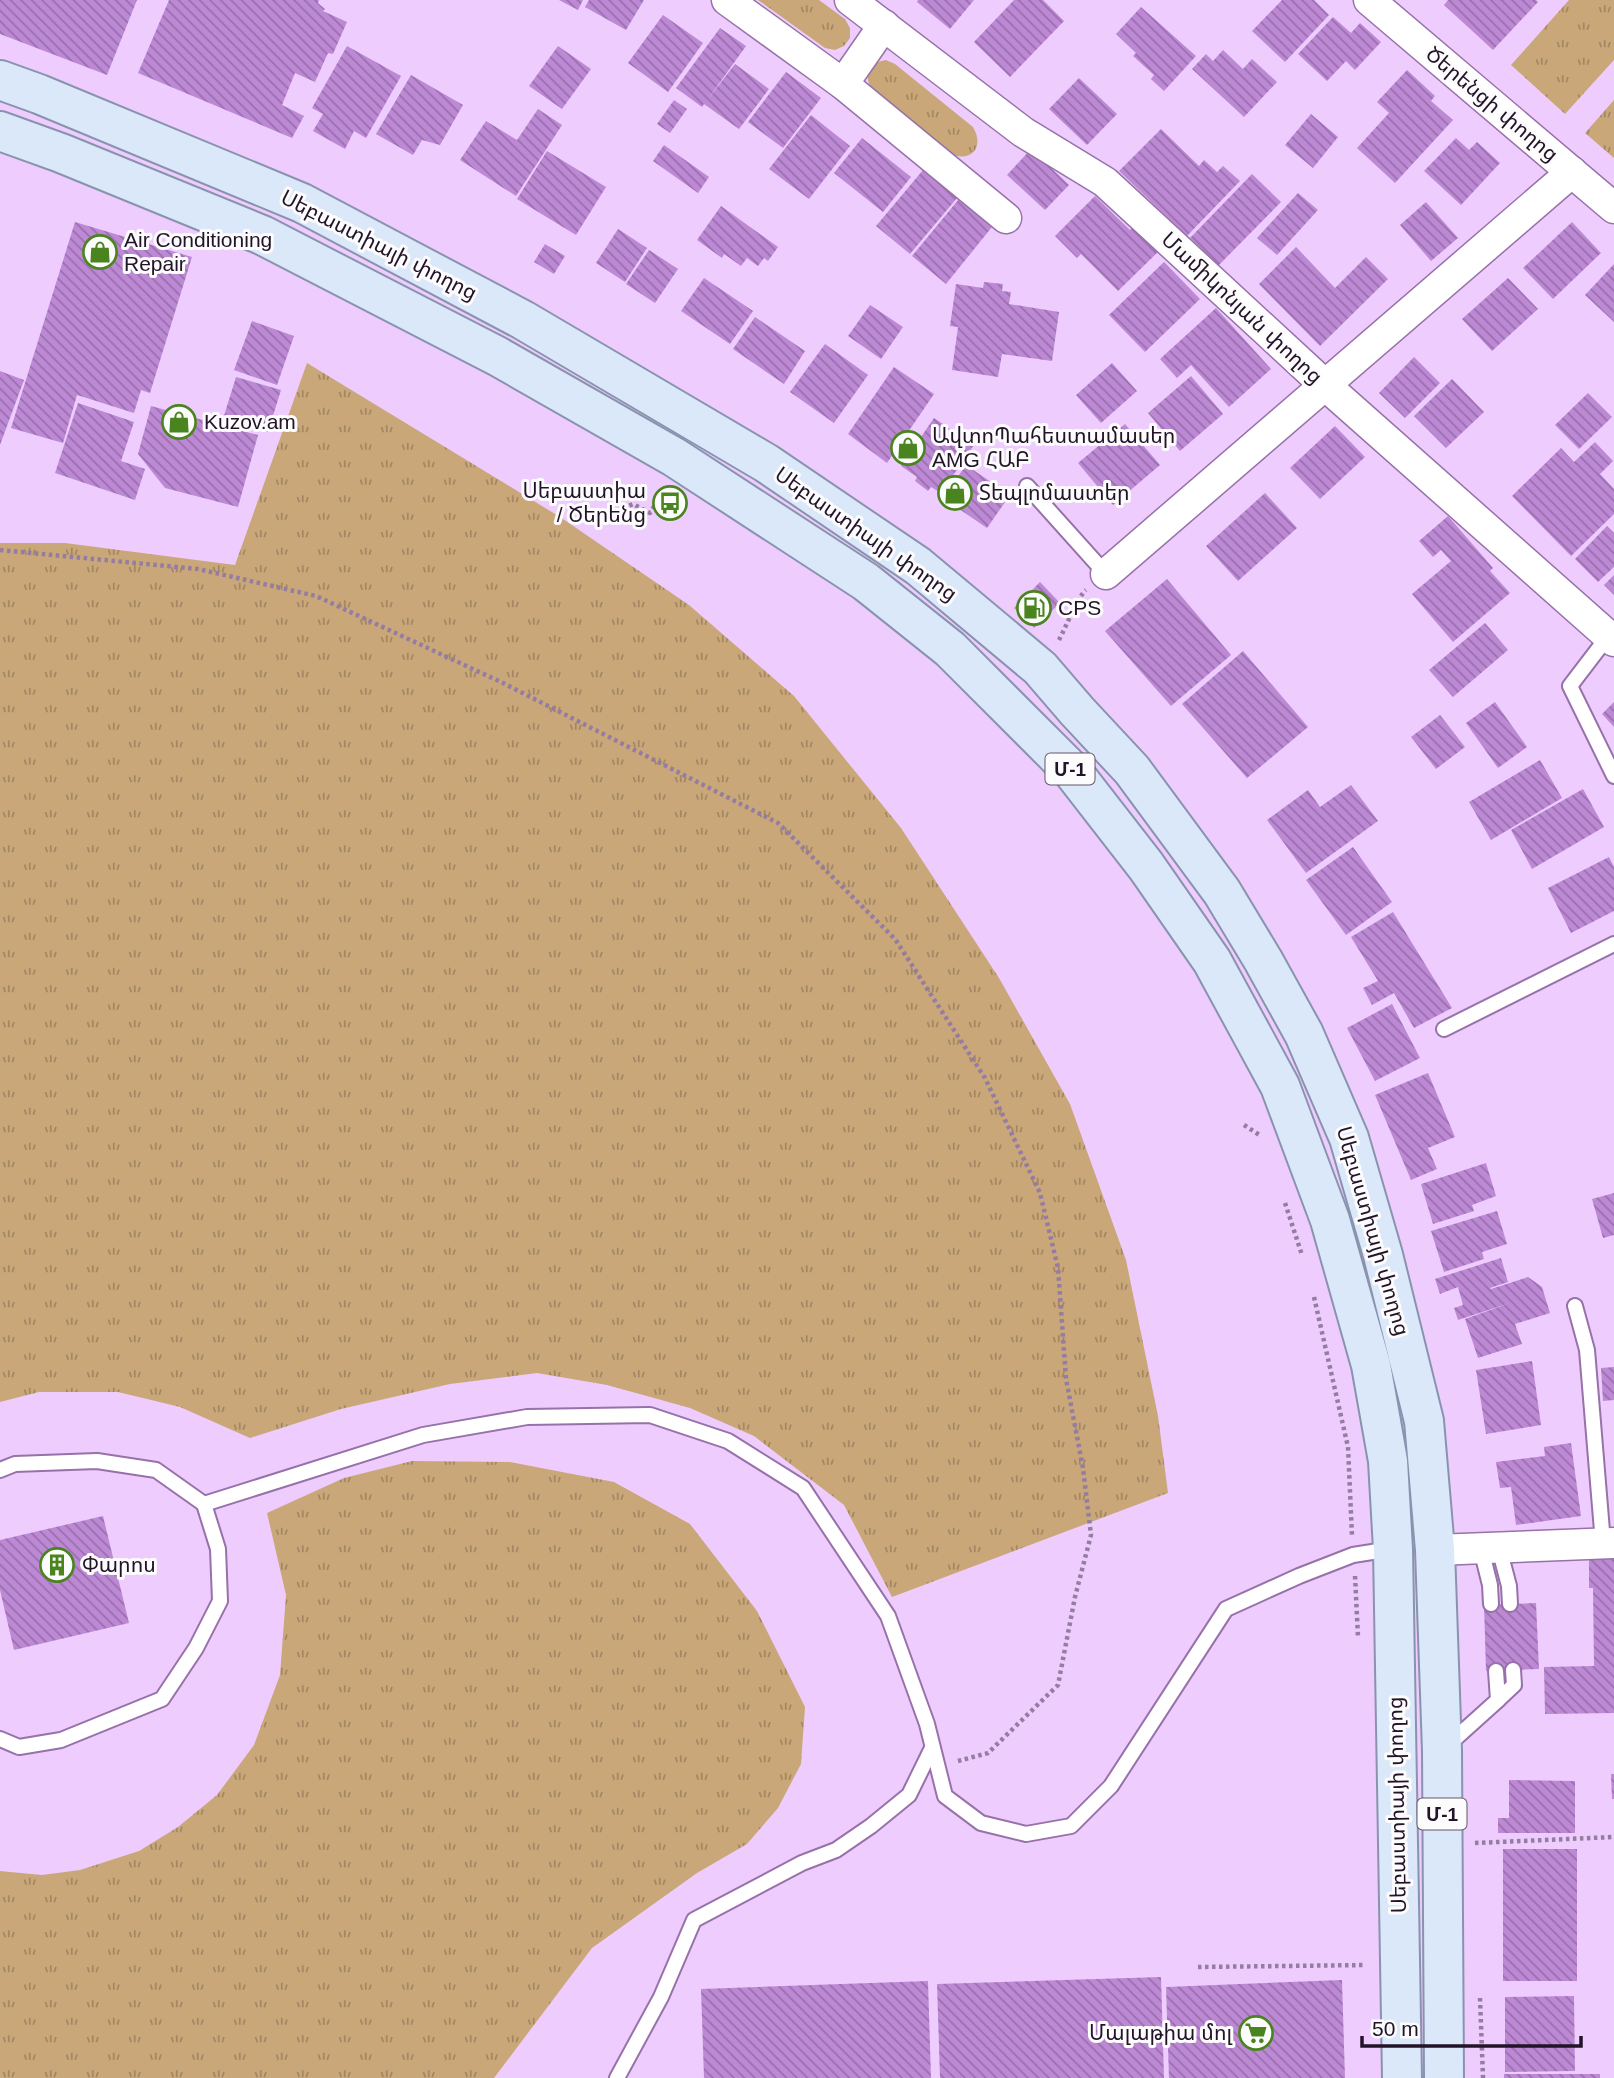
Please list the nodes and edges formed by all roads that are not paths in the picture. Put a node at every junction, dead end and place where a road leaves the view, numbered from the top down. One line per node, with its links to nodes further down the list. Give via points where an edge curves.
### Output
1 (727, 0): 6 (street)
2 (1369, 0): 8 (street, Ծերենցի փողոց)
3 (858, 2): 4 (street, Մամիկոնյան փողոց)
4 (884, 25): 6 (street); 11 (street, Մամիկոնյան փողոց, via 1023,132 1105,182)
5 (0, 80): 24 (main road, Սեբաստիայի փողոց / Մ-1, via 302,203 523,320 777,470 918,565 1040,668 1132,770 1222,892 1304,1034 1349,1138 1383,1255 1424,1421)
6 (843, 84): 10 (street)
7 (0, 131): 23 (main road, Սեբաստիայի փողոց / Մ-1, via 262,235 497,356 674,457 866,582 950,649 1073,772 1212,961 1280,1086 1330,1220 1371,1365 1388,1461)
8 (1572, 172): 9 (street, Ծերենցի փողոց); 11 (street)
9 (1614, 208)
10 (1006, 218)
11 (1325, 385): 13 (street); 14 (street, Մամիկոնյան փողոց)
12 (1027, 486): 13 (lane)
13 (1106, 574)
14 (1611, 638): 15 (lane, via 1570,686)
15 (1614, 776)
16 (1614, 944): 17 (lane)
17 (1444, 1030)
18 (1575, 1306): 21 (lane, via 1587,1350)
19 (0, 1470): 20 (lane, via 15,1464 97,1461 156,1469)
20 (204, 1504): 30 (lane, via 218,1549 220,1601 162,1699 61,1740 19,1746); 31 (lane, via 423,1435 527,1417 650,1415 728,1441 803,1488 888,1615)
21 (1609, 1543): 22 (street)
22 (1490, 1548): 24 (street); 25 (lane); 26 (lane, via 1509,1586)
23 (1393, 1549): 31 (lane, via 1353,1555 1226,1609 1111,1786 1071,1826 1026,1834 981,1823 945,1796); 34 (main road, Սեբաստիայի փողոց / Մ-1)
24 (1435, 1550): 32 (main road, Սեբաստիայի փողոց / Մ-1)
25 (1491, 1604)
26 (1510, 1604)
27 (1513, 1670): 29 (lane, via 1514,1685)
28 (1496, 1671): 29 (lane)
29 (1498, 1700): 32 (lane)
30 (0, 1739)
31 (932, 1748): 33 (lane, via 909,1795 871,1826 836,1850 694,1920 661,1997)
32 (1442, 1751): 35 (main road, Սեբաստիայի փողոց / Մ-1)
33 (617, 2078)
34 (1402, 2078)
35 (1444, 2078)

